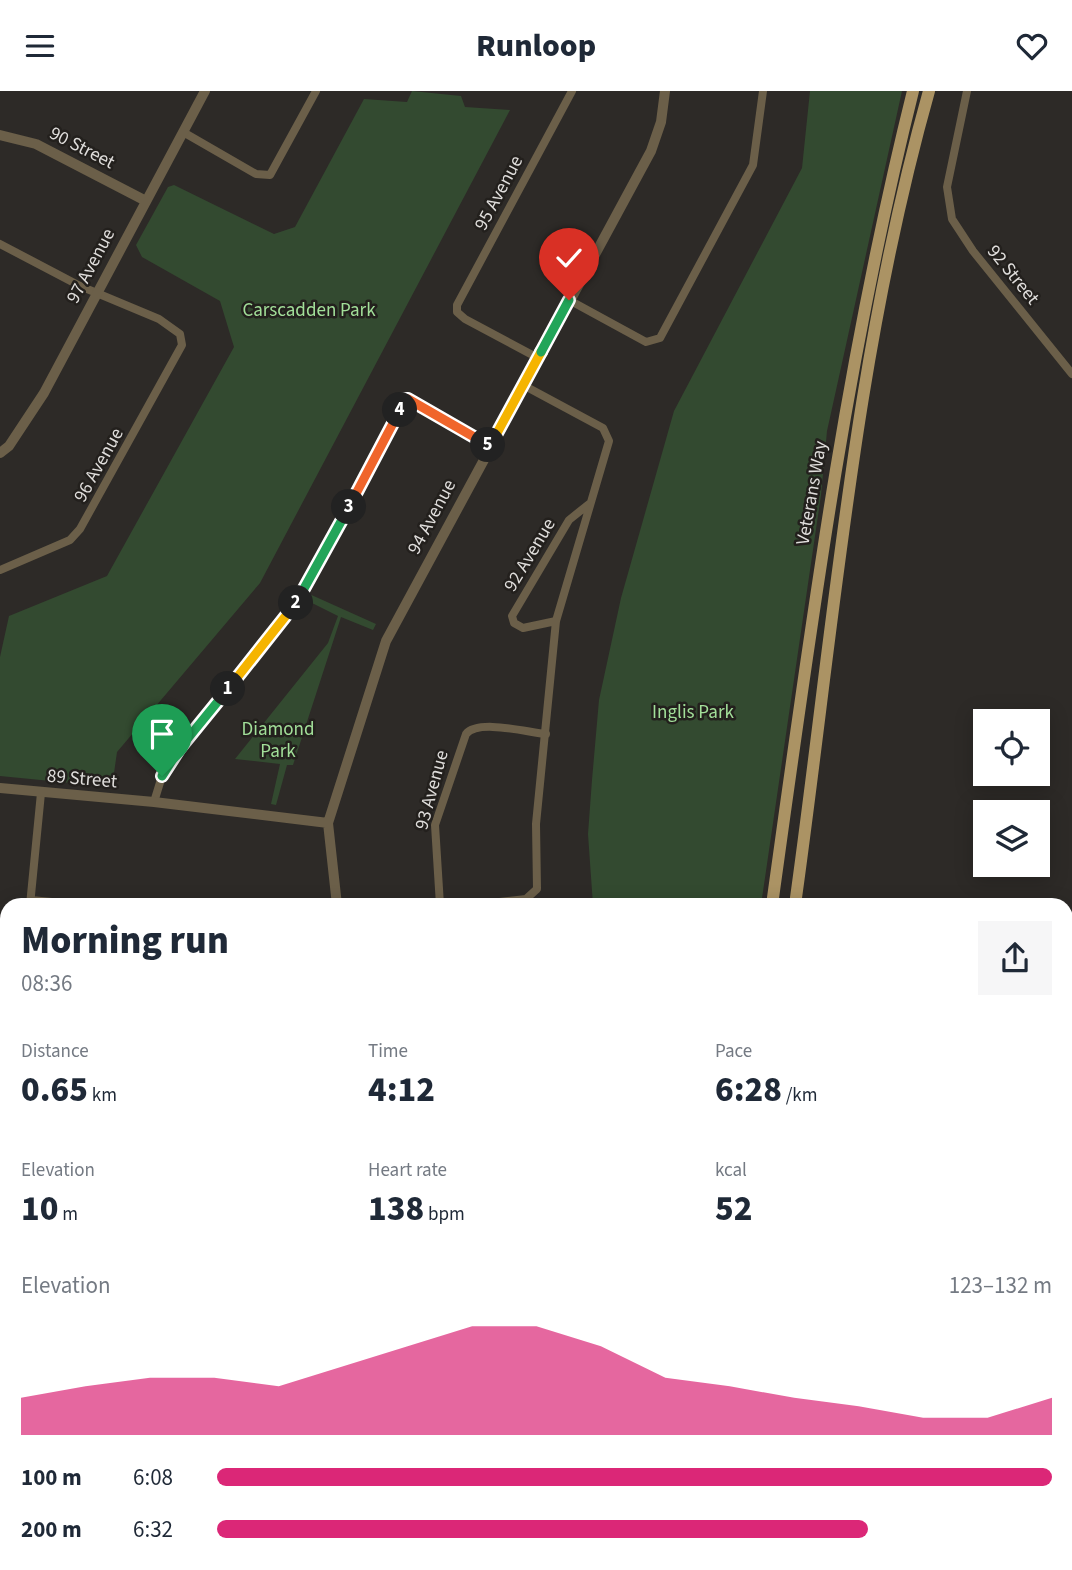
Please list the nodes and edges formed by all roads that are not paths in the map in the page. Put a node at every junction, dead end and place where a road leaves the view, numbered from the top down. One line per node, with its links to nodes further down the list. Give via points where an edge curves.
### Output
1 (205, 91): 9 (street, 97 Avenue)
2 (316, 91): 9 (street, via 270,176 256,174)
3 (572, 91): 15 (street, 95 Avenue, via 458,301 457,311 465,319)
4 (665, 91): 14 (street, 94 Avenue, via 662,122 651,151)
5 (763, 91): 14 (street, via 753,165 663,335 654,342 642,340)
6 (912, 91): 32 (main road, Veterans Way, via 873,262 823,536)
7 (929, 91): 33 (main road, Veterans Way, via 886,267 858,426)
8 (967, 91): 16 (street, 92 Street, via 947,187 951,219)
9 (183, 132): 11 (street, 97 Avenue)
10 (0, 135): 11 (street, 90 Street, via 36,144)
11 (146, 201): 13 (street, 97 Avenue)
12 (0, 244): 13 (street, via 80,286)
13 (97, 290): 19 (street, 97 Avenue, via 44,393); 21 (street, 96 Avenue, via 159,319 180,334 182,345 80,529 70,540)
14 (569, 300): 15 (street, 94 Avenue)
15 (538, 358): 17 (street, 94 Avenue)
16 (1072, 374)
17 (523, 385): 18 (street, 94 Avenue); 20 (street, via 608,434)
18 (490, 446): 26 (street, via 408,399 402,400 396,421 294,606 180,748 162,776); 27 (street, 94 Avenue, via 389,633)
19 (0, 453)
20 (589, 504): 22 (street, 92 Avenue); 22 (street, 92 Avenue, via 572,517 512,616 523,628)
21 (0, 570)
22 (556, 621): 23 (street, 92 Avenue)
23 (545, 734): 30 (street, 93 Avenue, via 481,726 464,737 435,825); 31 (street, 92 Avenue, via 535,833 539,882)
24 (0, 788): 25 (street, 89 Street)
25 (41, 793): 26 (street, 89 Street); 28 (street)
26 (154, 802): 27 (street, 89 Street)
27 (328, 823): 29 (street, 94 Avenue)
28 (31, 898)
29 (336, 898)
30 (440, 898)
31 (528, 898)
32 (773, 898)
33 (796, 898)

